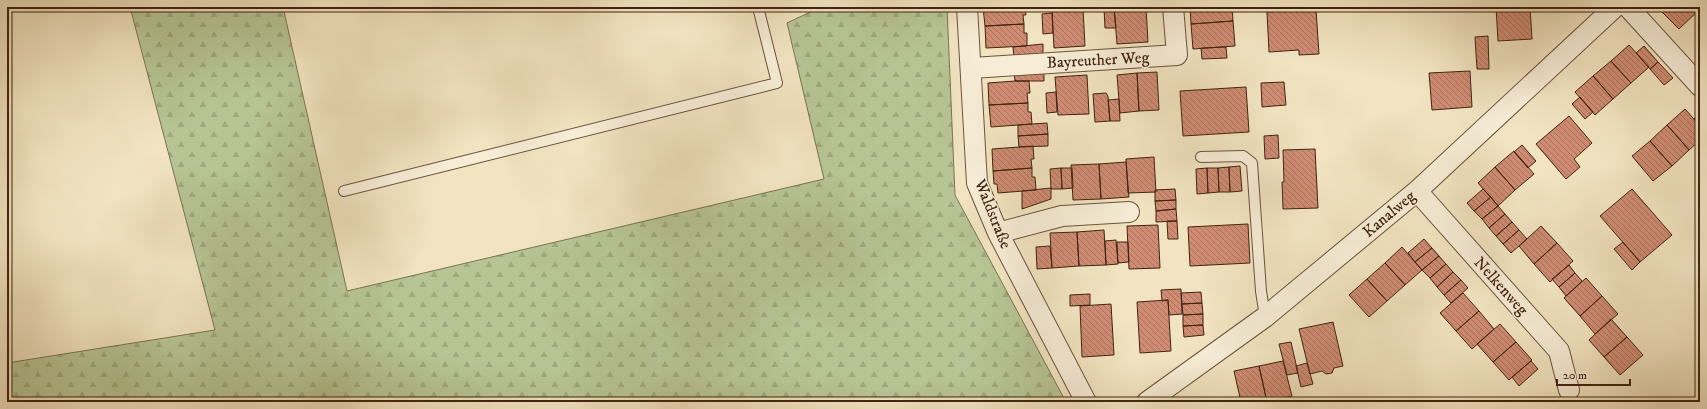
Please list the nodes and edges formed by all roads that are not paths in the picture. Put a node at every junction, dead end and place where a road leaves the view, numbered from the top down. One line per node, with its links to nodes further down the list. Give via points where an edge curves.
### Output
1 (758, 7): 9 (lane, via 777,84)
2 (967, 7): 6 (street, Waldstraße)
3 (1173, 7): 6 (street, Bayreuther Weg, via 1177,56)
4 (1615, 7): 10 (street, Kanalweg)
5 (1628, 7): 7 (street)
6 (972, 68): 12 (street, Waldstraße, via 977,183)
7 (1700, 86)
8 (1201, 157): 13 (lane, via 1243,156 1252,163)
9 (344, 191)
10 (1417, 191): 13 (street, Kanalweg); 14 (street, Nelkenweg, via 1559,351)
11 (1129, 212): 12 (street, via 1062,216)
12 (998, 233): 15 (street, Waldstraße)
13 (1265, 317): 16 (street, Kanalweg)
14 (1569, 390)
15 (1086, 402)
16 (1148, 402)

